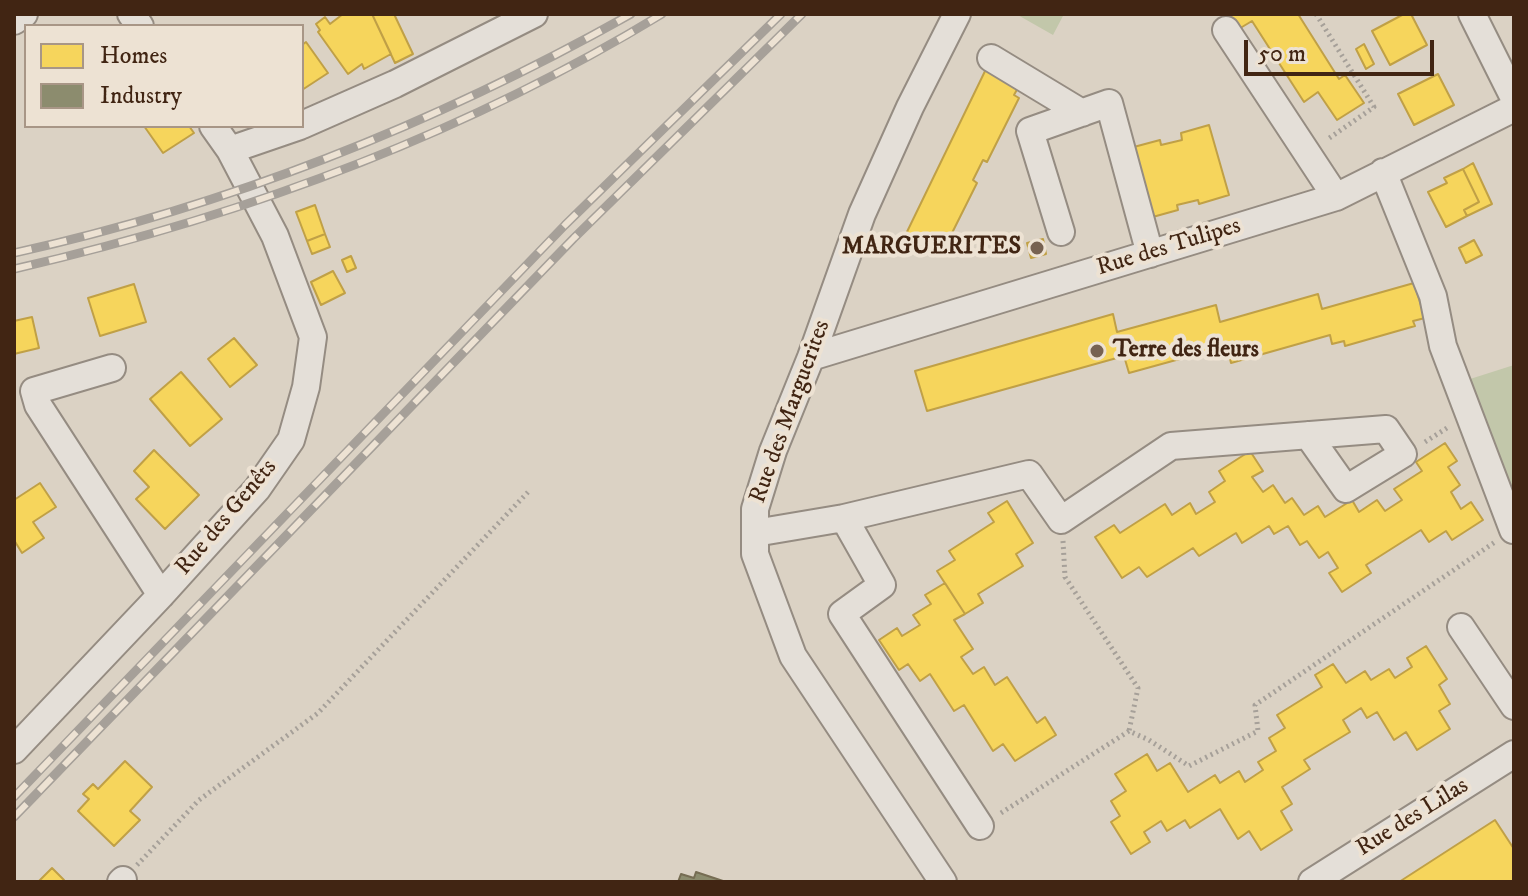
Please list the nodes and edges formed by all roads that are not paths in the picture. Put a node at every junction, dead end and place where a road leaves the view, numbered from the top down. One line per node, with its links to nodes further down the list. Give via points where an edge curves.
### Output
1 (24, 14): 5 (street)
2 (534, 14): 11 (street)
3 (957, 14): 19 (street, Rue des Marguerites, via 862,214)
4 (1472, 14): 8 (street)
5 (14, 21)
6 (1226, 30): 16 (street)
7 (991, 58): 10 (street)
8 (1514, 98)
9 (1514, 108): 15 (street, Rue des Tulipes)
10 (1082, 113): 17 (street, via 1030,131); 18 (street, via 1109,103)
11 (304, 125)
12 (214, 128): 14 (street, Rue des Genêts)
13 (296, 128): 14 (street)
14 (230, 150): 26 (street, Rue des Genêts, via 275,236 313,337 306,387 291,440 257,489)
15 (1383, 172): 16 (street, Rue des Tulipes); 23 (street, via 1433,296 1443,346)
16 (1336, 197): 18 (street, Rue des Tulipes)
17 (1061, 232)
18 (1150, 254): 19 (street, Rue des Tulipes)
19 (811, 357): 25 (street, Rue des Marguerites, via 759,495)
20 (112, 368): 21 (street)
21 (24, 390): 26 (street)
22 (1308, 435): 22 (street, via 1386,429 1403,454 1346,489); 24 (street, via 1171,446 1061,520 1029,474)
23 (1511, 516)
24 (844, 518): 25 (street); 31 (street, via 882,585 842,614)
25 (755, 533): 32 (street, Rue des Marguerites, via 755,554 793,656)
26 (161, 595): 29 (street, Rue des Genêts)
27 (1461, 627): 28 (street)
28 (1514, 706)
29 (14, 750)
30 (1514, 754): 33 (street, Rue des Lilas)
31 (980, 826)
32 (943, 882)
33 (1312, 882)

